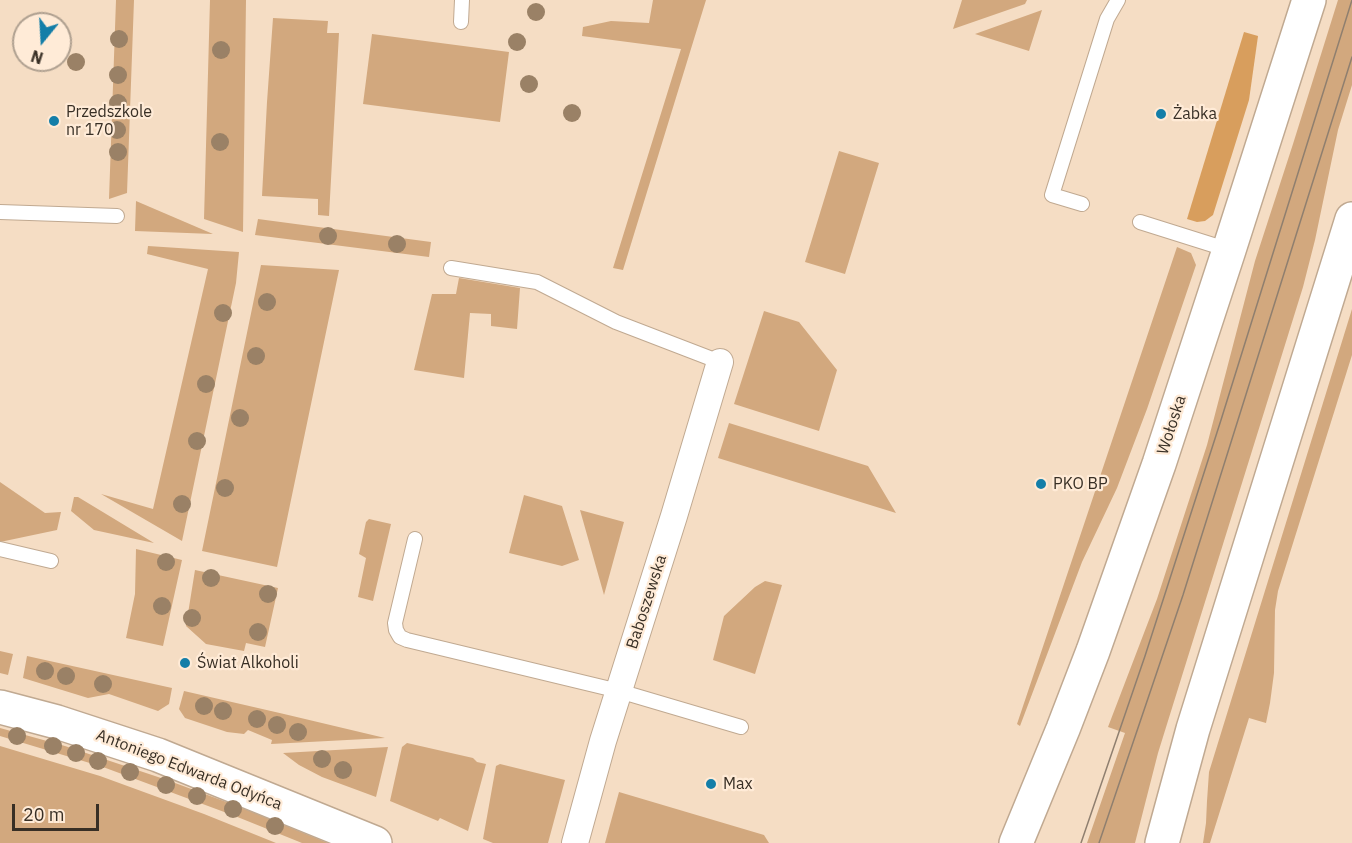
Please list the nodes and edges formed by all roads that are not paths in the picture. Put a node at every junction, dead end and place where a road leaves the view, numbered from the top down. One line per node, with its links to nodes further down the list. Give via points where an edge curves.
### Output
1 (462, 0): 4 (lane)
2 (1118, 0): 5 (lane, via 1107,19 1052,195)
3 (1309, 0): 10 (main road, Wołoska)
4 (461, 22)
5 (1082, 204)
6 (0, 212): 7 (lane)
7 (117, 216)
8 (1352, 219): 22 (main road, via 1193,729)
9 (1140, 222): 10 (lane)
10 (1229, 250): 21 (main road, Wołoska, via 1093,651)
11 (451, 268): 12 (lane, via 537,282 616,322)
12 (720, 362): 16 (street, Baboszewska)
13 (415, 539): 16 (lane, via 395,623 400,637)
14 (0, 549): 15 (lane)
15 (51, 561)
16 (619, 691): 18 (lane); 20 (street, Baboszewska)
17 (0, 707): 19 (main road, Antoniego Edwarda Odyńca, via 158,755)
18 (741, 727)
19 (375, 843)
20 (575, 843)
21 (1016, 843)
22 (1162, 843)

